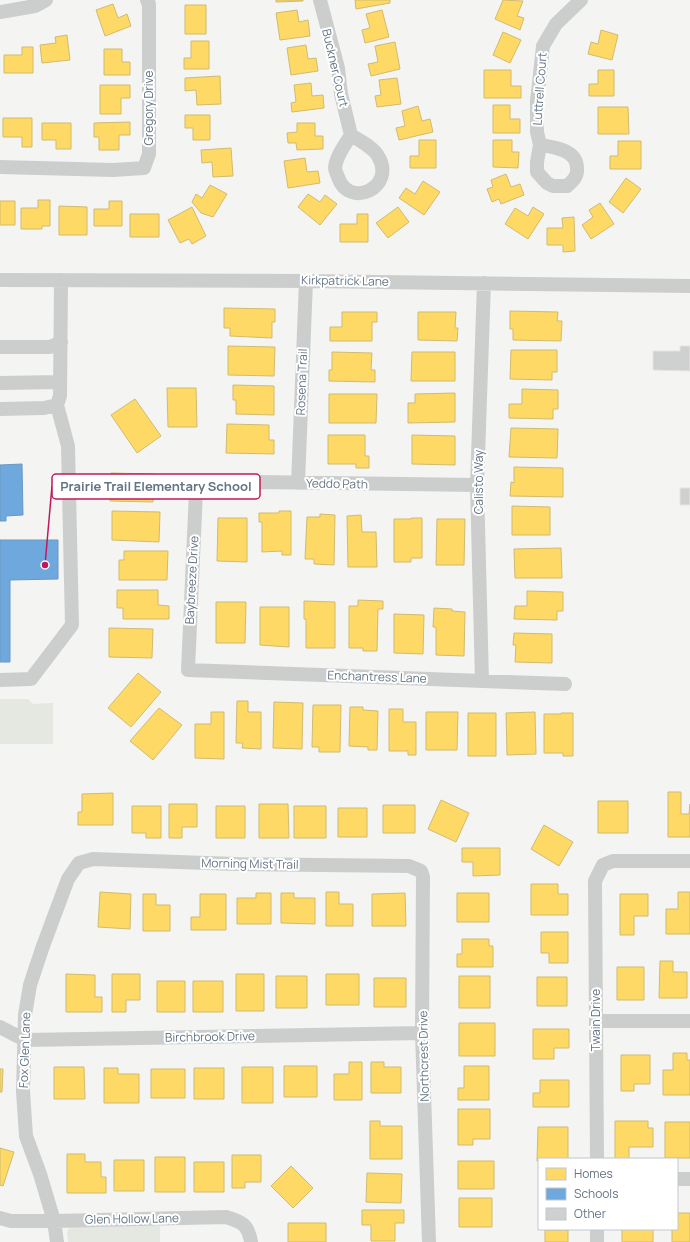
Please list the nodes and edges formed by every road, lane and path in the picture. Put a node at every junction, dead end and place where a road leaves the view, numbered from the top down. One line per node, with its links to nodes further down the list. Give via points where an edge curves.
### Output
1 (46, 0): 5 (street, via 35,6)
2 (147, 0): 8 (street, Gregory Drive, via 149,154 144,168 113,170)
3 (320, 0): 6 (street, Buckner Court, via 338,68 341,94)
4 (581, 0): 7 (street, Luttrell Court, via 556,24 543,46 537,101 537,132)
5 (0, 12)
6 (351, 135)
7 (540, 145)
8 (0, 167)
9 (0, 280): 10 (street, Kirkpatrick Lane)
10 (62, 280): 11 (street, Kirkpatrick Lane); 14 (street)
11 (306, 281): 12 (street, Kirkpatrick Lane); 20 (street, Rosena Trail)
12 (484, 283): 13 (street, Kirkpatrick Lane); 21 (street, Calisto Way)
13 (690, 286)
14 (62, 342): 15 (street, via 50,347); 16 (street)
15 (0, 347)
16 (60, 382): 17 (street); 18 (street)
17 (0, 383)
18 (57, 405): 19 (street, via 44,408); 24 (street, via 68,446 72,625 31,679)
19 (0, 409)
20 (298, 483): 21 (street, Yeddo Path); 22 (street, Yeddo Path, via 257,482)
21 (477, 485): 25 (street, Calisto Way)
22 (196, 491): 23 (street, Baybreeze Drive)
23 (188, 670): 25 (street, Enchantress Lane)
24 (0, 680)
25 (482, 681): 26 (street, Enchantress Lane)
26 (565, 684)
27 (690, 861): 30 (street, Twain Drive, via 613,861 603,865 595,881)
28 (79, 863): 29 (street, Morning Mist Trail, via 93,859 409,866); 34 (street, Fox Glen Lane, via 68,879 30,985 25,1015)
29 (421, 871): 33 (street, Northcrest Drive)
30 (596, 1021): 31 (street); 35 (street, Twain Drive)
31 (690, 1021)
32 (0, 1027): 34 (street, Birchbrook Drive)
33 (422, 1033): 34 (street, Birchbrook Drive); 43 (street, Northcrest Drive)
34 (25, 1040): 39 (street, Fox Glen Lane, via 23,1091 26,1136)
35 (597, 1158)
36 (678, 1179): 37 (street)
37 (690, 1179)
38 (0, 1218): 39 (street, Glen Hollow Lane, via 11,1221)
39 (54, 1221): 41 (street, Fox Glen Lane); 42 (street, Glen Hollow Lane, via 226,1217 243,1222)
40 (597, 1230): 44 (street)
41 (57, 1242)
42 (251, 1242)
43 (429, 1242)
44 (598, 1242)

